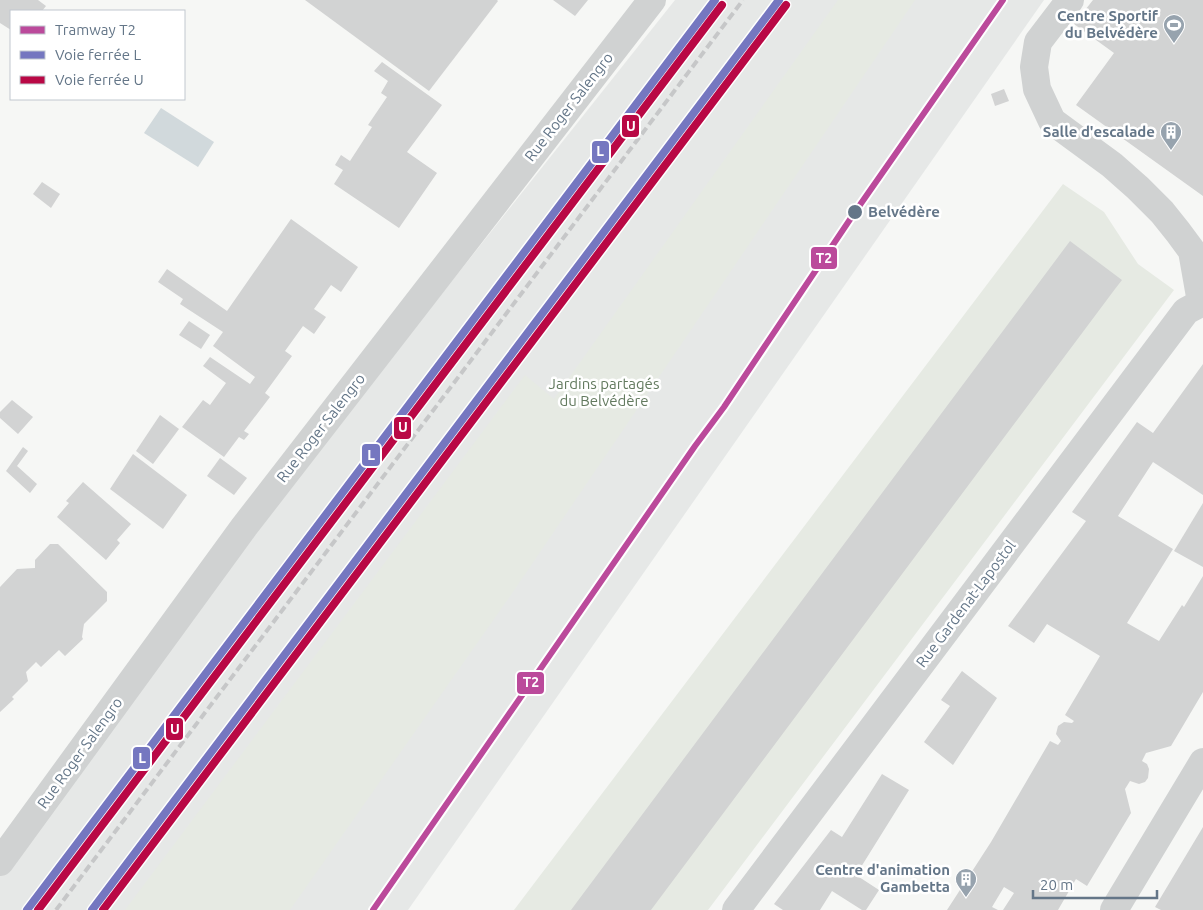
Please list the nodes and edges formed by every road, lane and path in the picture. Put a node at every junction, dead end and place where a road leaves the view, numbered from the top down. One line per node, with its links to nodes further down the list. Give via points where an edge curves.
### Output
1 (652, 0): 5 (street, Rue Roger Salengro, via 244,527)
2 (1070, 0): 3 (street, via 1038,42 1034,67 1037,89 1052,121 1112,165 1162,212 1178,232 1192,251)
3 (1202, 302): 6 (street, Rue Gardenat-Lapostol, via 1186,311)
4 (1203, 762): 7 (street)
5 (0, 862)
6 (736, 910)
7 (1114, 910)

